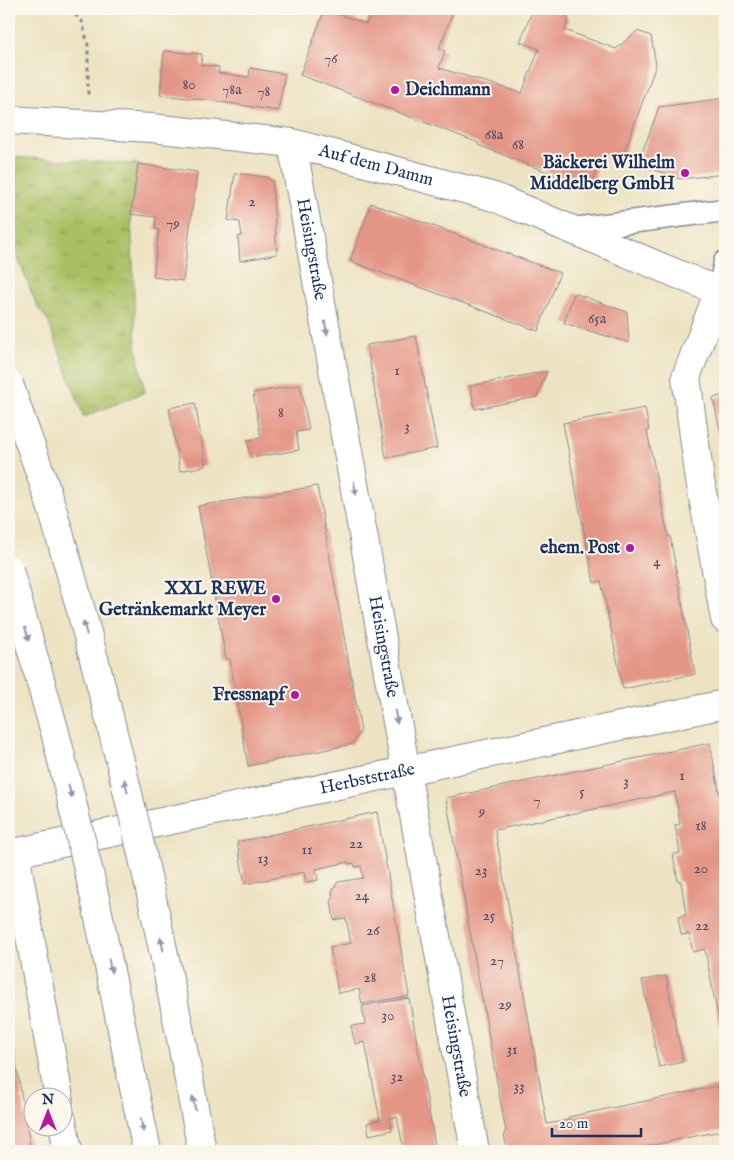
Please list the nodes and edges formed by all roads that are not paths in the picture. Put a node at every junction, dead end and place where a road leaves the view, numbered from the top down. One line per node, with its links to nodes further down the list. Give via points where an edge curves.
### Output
1 (9, 120): 2 (main road, Auf dem Damm, via 152,128)
2 (292, 143): 4 (main road, Auf dem Damm, via 494,197); 11 (main road, Heisingstraße, one-way to 11)
3 (725, 210): 4 (street)
4 (573, 230): 6 (main road, Auf dem Damm)
5 (725, 262): 6 (street)
6 (722, 293): 9 (main road, via 686,377 700,480)
7 (9, 384): 17 (main road, one-way to 7, bridge, via 150,887 112,727 52,511)
8 (9, 570): 16 (main road, one-way to 16, bridge, via 56,736 93,888)
9 (725, 619)
10 (725, 704): 11 (main road, Herbststraße)
11 (406, 771): 12 (main road, Herbststraße); 18 (main road, Heisingstraße)
12 (12, 853): 13 (main road)
13 (56, 1088)
14 (65, 1138): 15 (main road)
15 (68, 1151)
16 (147, 1151)
17 (202, 1151)
18 (475, 1151)

